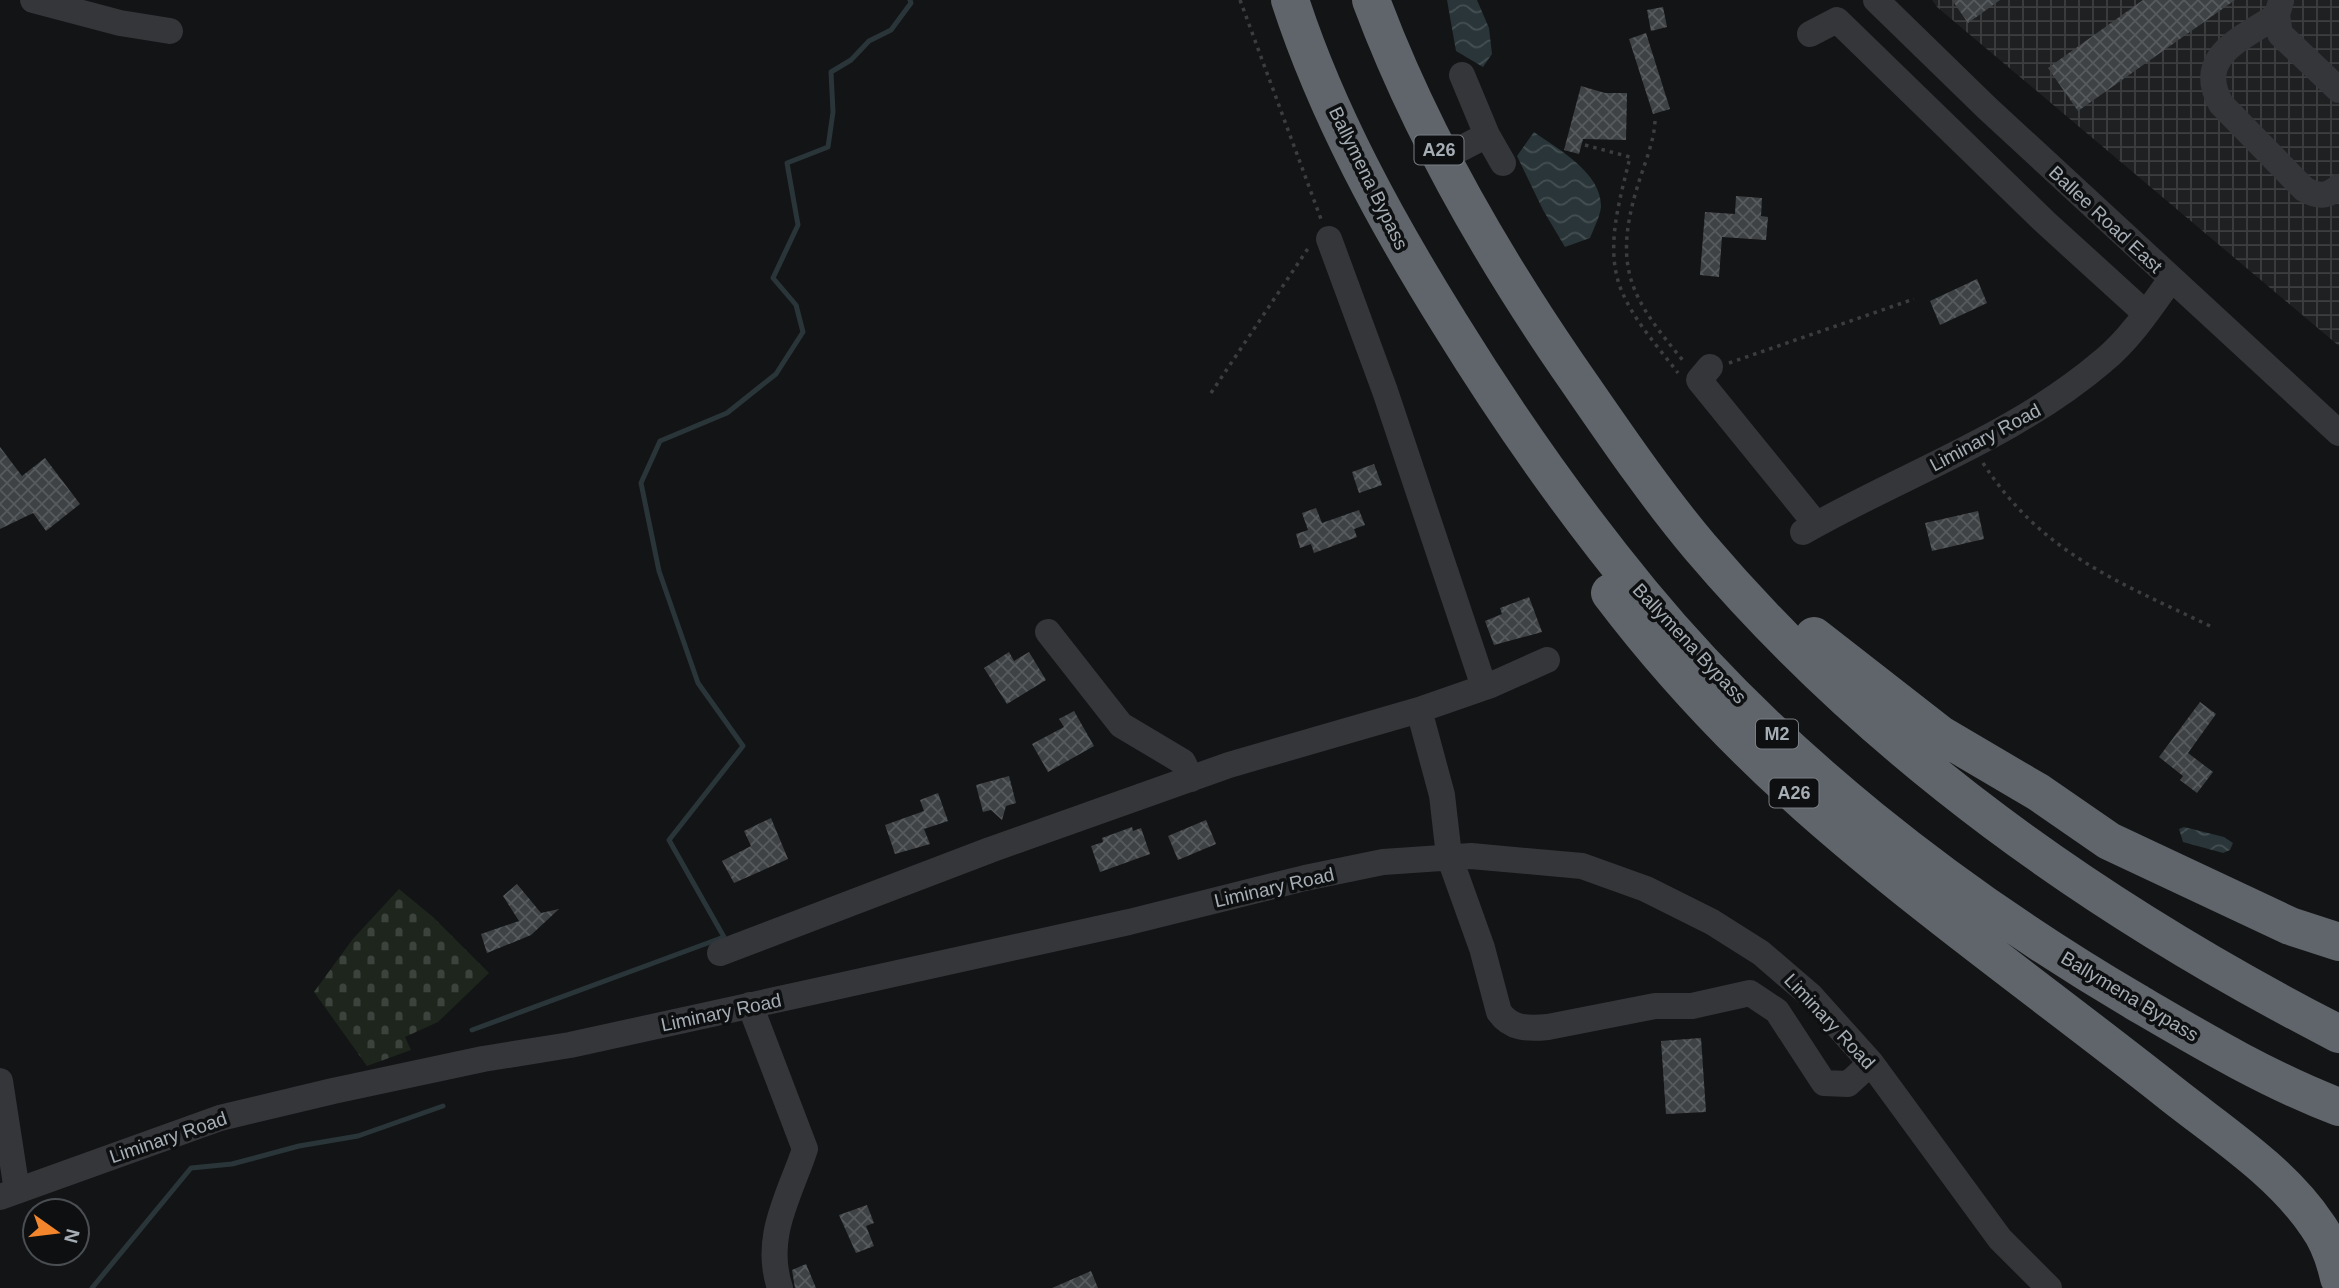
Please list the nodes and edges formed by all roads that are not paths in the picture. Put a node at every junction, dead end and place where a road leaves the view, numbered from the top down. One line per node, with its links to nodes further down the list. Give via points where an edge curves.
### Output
1 (33, 0): 6 (street)
2 (1290, 0): 14 (highway, Ballymena Bypass / A26)
3 (1371, 0): 11 (highway, A26, via 1391,54)
4 (1876, 0): 16 (street, Ballee Road East)
5 (2280, 8): 9 (street, via 2280,34); 13 (street, via 2218,56 2212,77 2214,92 2304,189 2320,196)
6 (170, 31)
7 (1810, 34): 18 (street, via 1837,20)
8 (1462, 75): 10 (street)
9 (2339, 90)
10 (1487, 135): 11 (street); 12 (street)
11 (1443, 158): 17 (highway, A26)
12 (1503, 163)
13 (2339, 187)
14 (1374, 193): 33 (highway, Ballymena Bypass / M2, via 1414,266 1537,459 1643,595 1789,746 1909,849 2081,970 2236,1059); 35 (highway, A26, via 1396,251 1514,455 1590,567 1672,670 1761,763 1855,846 2168,1091 2289,1192 2317,1225)
15 (1329, 239): 23 (street)
16 (2171, 279): 18 (street, Liminary Road); 20 (street, Ballee Road East)
17 (1518, 294): 27 (highway, A26, via 1709,540 1828,648 1941,735 2038,792 2109,841 2290,926); 30 (highway, via 1700,547 1880,732 1997,826 2101,898 2207,964)
18 (2145, 313): 19 (street, Liminary Road, via 2106,359 2018,423 1810,528)
19 (1698, 377)
20 (2339, 433)
21 (1048, 632): 25 (street, via 1121,725 1183,762)
22 (1547, 660): 23 (street)
23 (1484, 687): 24 (street)
24 (1419, 710): 25 (street); 26 (street, via 1442,795)
25 (1191, 779): 28 (street)
26 (1449, 856): 29 (street, Liminary Road, via 1383,862 1305,878 1116,925); 31 (street, Liminary Road, via 1582,866 1646,889 1761,953 1810,995); 31 (street, via 1505,1020 1531,1028 1548,1027 1750,993 1777,1011 1824,1083 1848,1084)
27 (2339, 942)
28 (720, 953)
29 (750, 1005): 34 (street, Liminary Road, via 220,1118); 36 (street, via 805,1149 779,1214 773,1266)
30 (2339, 1034)
31 (1871, 1063): 37 (street, Liminary Road, via 2000,1239)
32 (0, 1081): 34 (street)
33 (2339, 1107)
34 (8, 1194)
35 (2339, 1278)
36 (780, 1288)
37 (2049, 1288)

